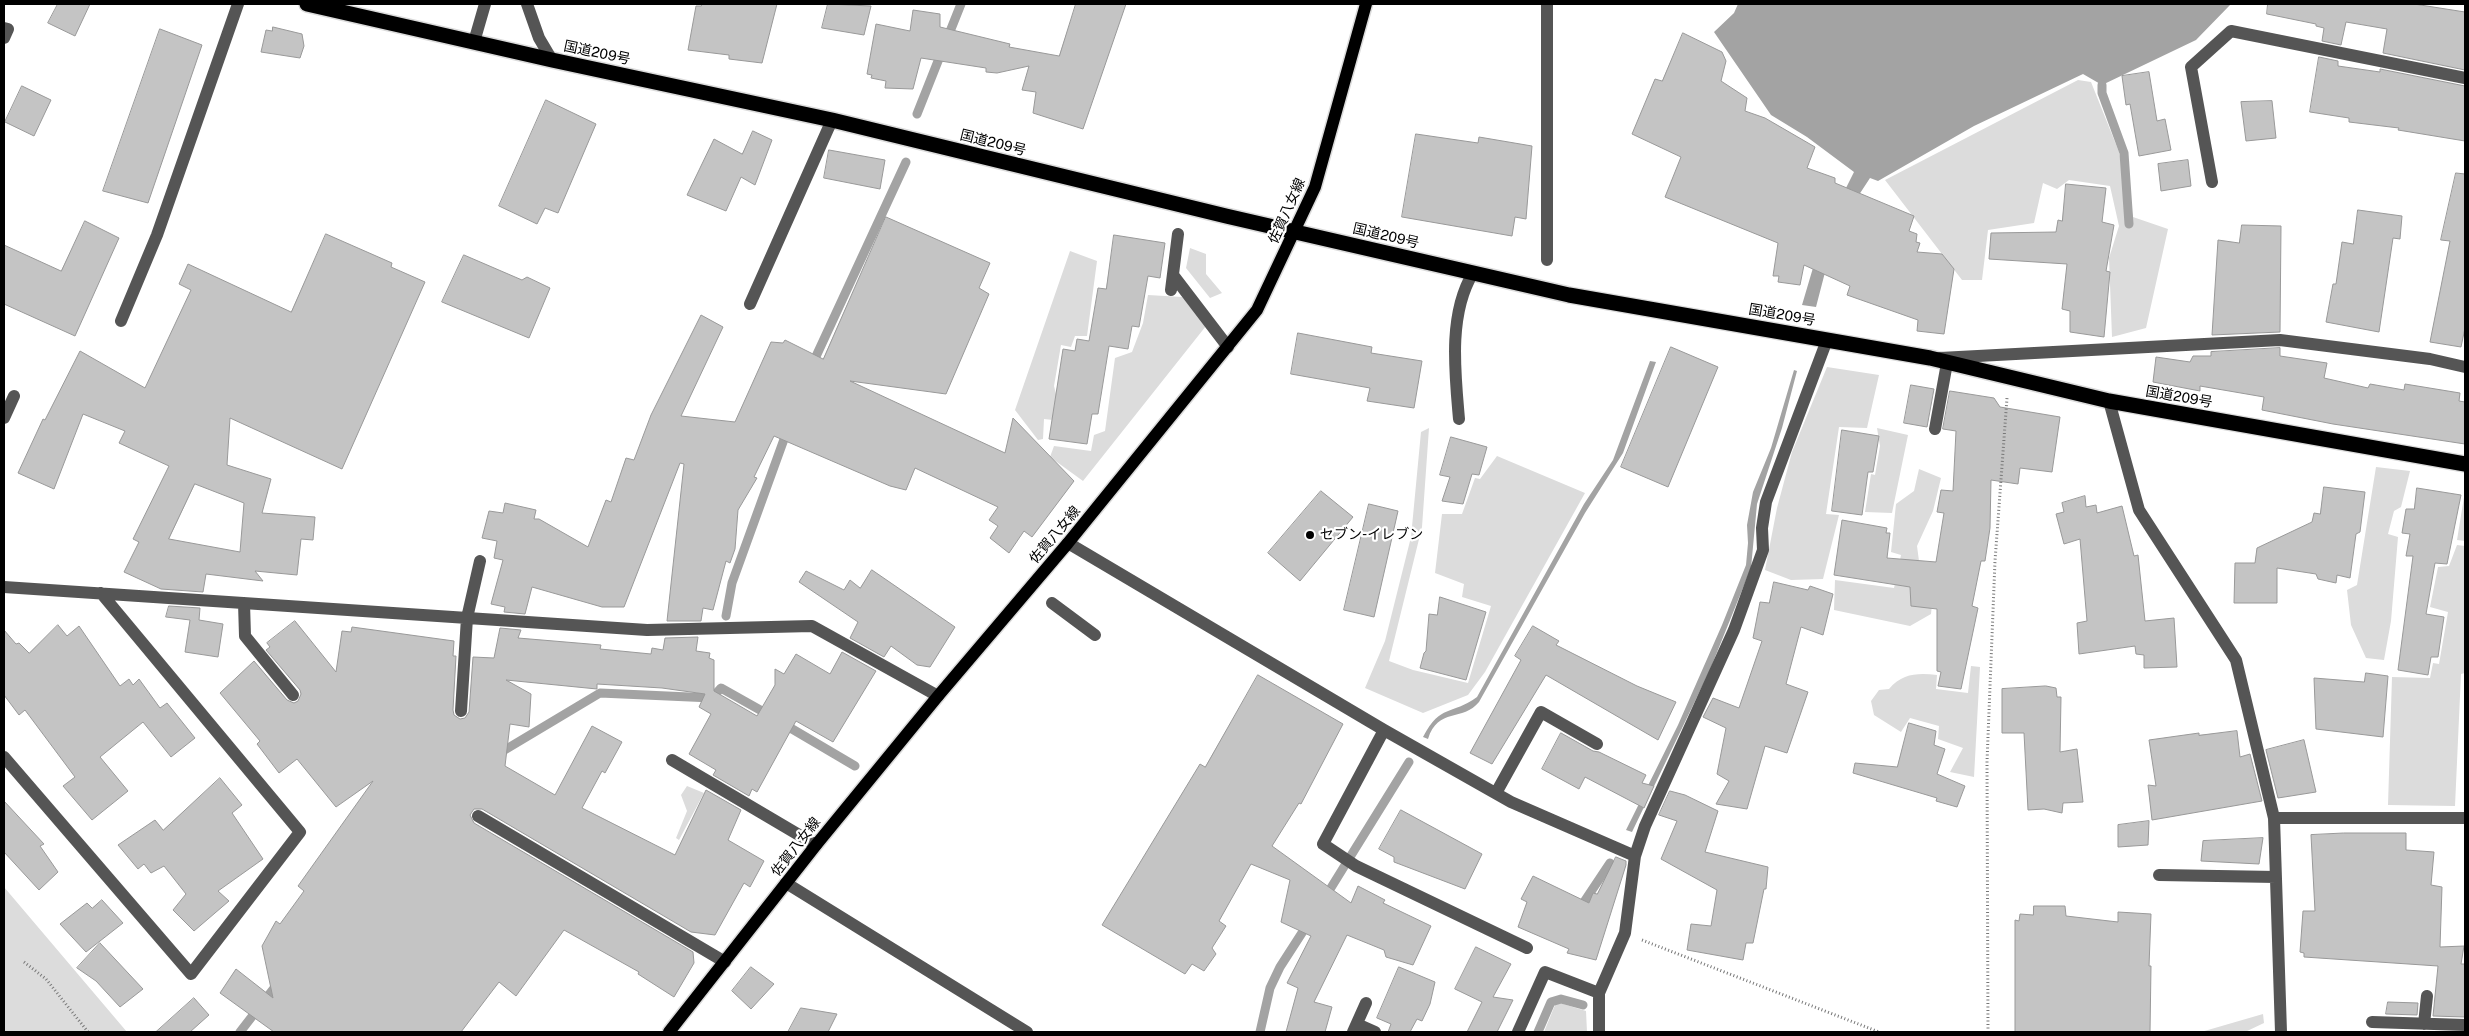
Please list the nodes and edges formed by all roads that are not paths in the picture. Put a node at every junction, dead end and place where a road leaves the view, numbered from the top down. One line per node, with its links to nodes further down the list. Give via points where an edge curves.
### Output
1 (238, 4): 21 (street, via 157,234)
2 (308, 4): 9 (highway, 国道209号)
3 (485, 4): 9 (street)
4 (527, 4): 10 (street, via 539,38)
5 (1366, 4): 14 (main road, 佐賀八女線, via 1317,182)
6 (1547, 4): 16 (street)
7 (4, 28): 8 (street, via 8,29)
8 (4, 38)
9 (474, 42): 10 (highway, 国道209号)
10 (552, 60): 12 (highway, 国道209号)
11 (2465, 78): 13 (street, via 2231,31 2191,67)
12 (832, 120): 14 (highway, 国道209号); 20 (street)
13 (2212, 182)
14 (1295, 232): 17 (highway, 国道209号); 23 (main road, 佐賀八女線, via 1257,310)
15 (1178, 234): 18 (street)
16 (1547, 260)
17 (1473, 273): 22 (highway, 国道209号, via 1569,295); 30 (street, via 1462,297 1453,354)
18 (1173, 275): 19 (street); 23 (street)
19 (1171, 290)
20 (750, 304)
21 (122, 321)
22 (1827, 340): 24 (highway, 国道209号); 53 (street, via 1766,502 1763,550 1734,630 1645,826)
23 (1228, 346): 33 (main road, 佐賀八女線)
24 (1930, 358): 25 (highway, 国道209号); 26 (street, via 2280,340 2430,359)
25 (1947, 362): 28 (highway, 国道209号); 31 (street)
26 (2465, 367)
27 (14, 396): 29 (street)
28 (2109, 401): 32 (highway, 国道209号); 50 (street, via 2139,510 2236,660)
29 (4, 418)
30 (1459, 419)
31 (1935, 429)
32 (2465, 464)
33 (1068, 543): 42 (main road, 佐賀八女線); 44 (street)
34 (480, 561): 39 (street)
35 (4, 587): 36 (street)
36 (100, 593): 37 (street); 46 (street, via 300,832 191,974)
37 (244, 603): 39 (street); 41 (street, via 245,636)
38 (1052, 603): 40 (street)
39 (467, 618): 42 (street, via 647,630 812,626); 43 (street)
40 (1095, 635)
41 (293, 694)
42 (938, 696): 52 (main road, 佐賀八女線)
43 (461, 711)
44 (1384, 730): 48 (street); 57 (street, via 1323,844 1356,866)
45 (1597, 744): 48 (street, via 1541,712)
46 (4, 757)
47 (672, 760): 52 (street)
48 (1496, 793): 53 (street)
49 (478, 816): 58 (street)
50 (2274, 818): 51 (street); 55 (street)
51 (2465, 818)
52 (816, 845): 56 (main road, 佐賀八女線)
53 (1635, 856): 59 (street, via 1625,933)
54 (2159, 875): 55 (street)
55 (2276, 877): 71 (street)
56 (786, 883): 58 (main road, 佐賀八女線); 67 (street)
57 (1527, 948)
58 (725, 962): 66 (main road, 佐賀八女線)
59 (1600, 993): 69 (street, via 1545,972); 70 (street)
60 (2427, 996): 63 (street)
61 (1366, 1003): 65 (street)
62 (2372, 1022): 63 (street)
63 (2424, 1024): 64 (street)
64 (2465, 1025)
65 (1355, 1028): 68 (street)
66 (669, 1032)
67 (1027, 1032)
68 (1375, 1032)
69 (1518, 1032)
70 (1599, 1032)
71 (2281, 1032)

